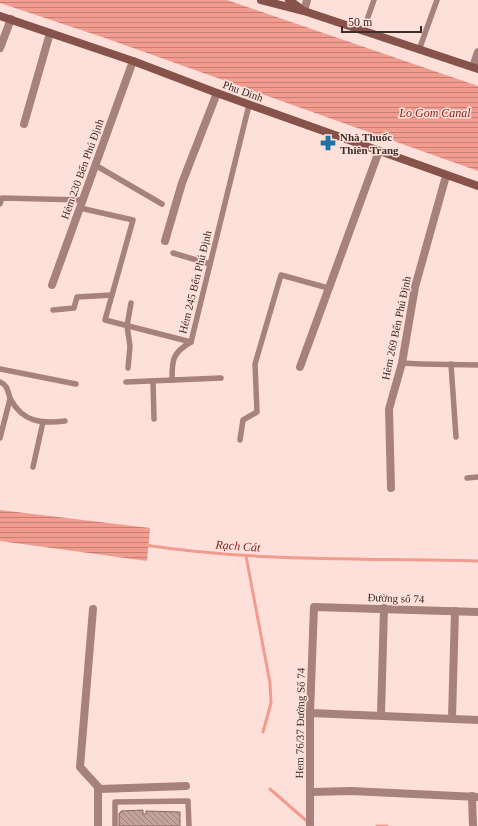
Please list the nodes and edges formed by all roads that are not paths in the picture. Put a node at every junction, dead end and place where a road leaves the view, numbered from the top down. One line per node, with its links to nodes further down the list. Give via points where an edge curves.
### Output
1 (261, 0): 6 (street)
2 (289, 0): 6 (street)
3 (307, 0): 6 (street)
4 (374, 0): 9 (lane)
5 (437, 0): 12 (lane)
6 (304, 10): 9 (street)
7 (0, 16): 8 (street, Phu Dinh)
8 (11, 19): 10 (street, Phu Dinh); 11 (street)
9 (364, 31): 12 (street)
10 (50, 33): 14 (street, Phu Dinh); 18 (street)
11 (0, 48)
12 (420, 50): 15 (street)
13 (478, 52): 15 (street)
14 (133, 61): 16 (street, Phu Dinh); 20 (street, Hẻm 230 Bến Phú Định)
15 (475, 68)
16 (217, 93): 17 (street, Phu Dinh); 27 (street, via 182,183)
17 (249, 105): 19 (street, Phu Dinh); 29 (lane, Hẻm 245 Bến Phú Định)
18 (24, 124)
19 (379, 151): 21 (street, Phu Dinh); 31 (street)
20 (95, 166): 23 (street, Hẻm 230 Bến Phú Định); 25 (lane)
21 (446, 176): 22 (street, Phu Dinh); 37 (street, Hẻm 269 Bến Phú Định, via 415,287)
22 (478, 186)
23 (83, 200): 24 (lane, via 2,198); 26 (street, Hẻm 230 Bến Phú Định)
24 (0, 204)
25 (162, 204)
26 (80, 208): 30 (street, Hẻm 230 Bến Phú Định); 32 (lane, Hẻm 245 Bến Phú Định, via 133,220)
27 (165, 241)
28 (173, 253): 29 (lane)
29 (210, 264): 36 (lane, Hẻm 245 Bến Phú Định)
30 (52, 284)
31 (328, 288): 40 (street); 55 (lane, via 281,275 255,364 257,412 243,420)
32 (112, 295): 34 (lane, via 77,297 74,308); 35 (lane, Hẻm 245 Bến Phú Định, via 105,320)
33 (131, 303): 35 (lane)
34 (53, 310)
35 (127, 326): 36 (lane, Hẻm 245 Bến Phú Định); 41 (lane, via 130,346)
36 (191, 342): 44 (lane, via 172,359)
37 (402, 363): 38 (lane, via 429,366); 59 (street, Hẻm 269 Bến Phú Định, via 388,409)
38 (451, 364): 39 (lane); 53 (lane)
39 (478, 365)
40 (300, 367)
41 (128, 368)
42 (0, 369): 48 (lane)
43 (221, 378): 44 (lane)
44 (172, 380): 45 (lane)
45 (153, 381): 47 (lane); 50 (lane)
46 (0, 382): 49 (lane, via 8,390)
47 (126, 382)
48 (76, 384)
49 (10, 399): 52 (lane, via 22,415); 54 (lane)
50 (154, 419)
51 (65, 421): 52 (lane)
52 (42, 422): 56 (lane)
53 (456, 437)
54 (0, 438)
55 (240, 440)
56 (33, 467)
57 (467, 478): 58 (lane)
58 (478, 478)
59 (391, 488)
60 (314, 607): 61 (street, Đường số 74); 65 (street, Hem 76/37 Đường Số 74)
61 (384, 608): 63 (street, Đường số 74); 66 (street)
62 (93, 609): 70 (street, via 80,767)
63 (454, 611): 64 (street, Đường số 74); 67 (street)
64 (478, 612)
65 (310, 714): 66 (street); 71 (street, Hem 76/37 Đường Số 74)
66 (381, 715): 67 (street)
67 (452, 718): 68 (street)
68 (478, 720)
69 (186, 786): 70 (street)
70 (98, 788): 73 (street)
71 (310, 792): 72 (street, Hem 76/37 Đường Số 74, via 351,791); 76 (street)
72 (475, 797): 77 (street)
73 (98, 826)
74 (115, 826): 75 (lane, via 115,802 188,801)
75 (189, 826)
76 (310, 826)
77 (473, 826)

